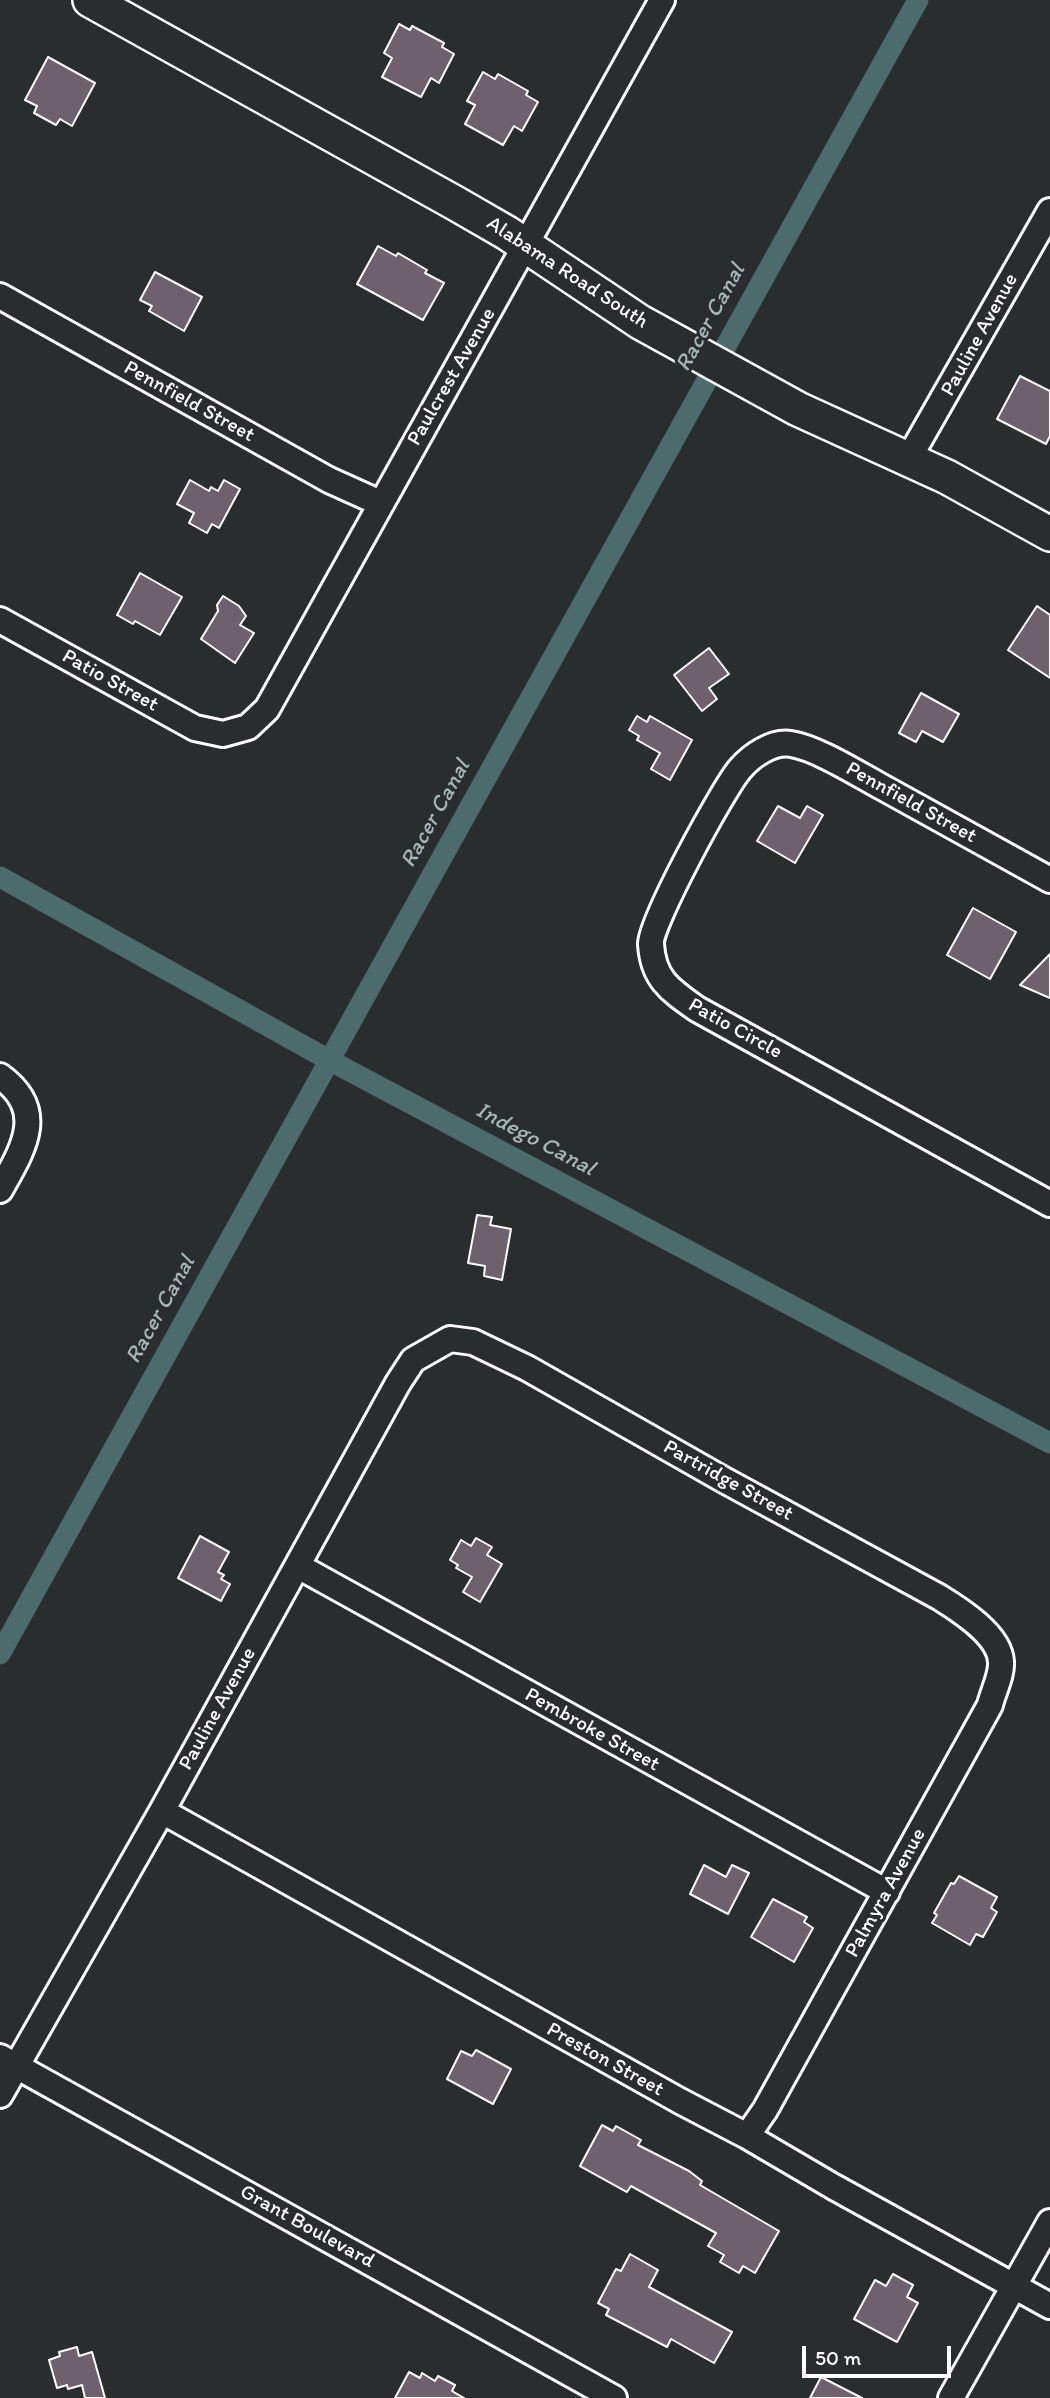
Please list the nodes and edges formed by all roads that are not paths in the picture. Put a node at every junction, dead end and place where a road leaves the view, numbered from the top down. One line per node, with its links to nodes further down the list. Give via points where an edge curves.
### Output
1 (90, 0): 4 (street, Alabama Road South)
2 (662, 0): 4 (street, Paulcrest Avenue)
3 (1050, 211): 6 (street, Pauline Avenue)
4 (526, 246): 6 (street, Alabama Road South, via 676,342 798,409); 7 (street, Paulcrest Avenue)
5 (0, 296): 7 (street, Pennfield Street, via 329,480)
6 (909, 458): 8 (street, Alabama Road South)
7 (380, 503): 10 (street, Paulcrest Avenue, via 267,709 248,727)
8 (1050, 534)
9 (0, 620): 10 (street, Patio Street, via 195,727)
10 (223, 734)
11 (767, 747): 12 (street, Pennfield Street, via 790,744 833,760); 15 (street, Patio Circle, via 740,769 726,790 657,919 650,941 656,972 672,992 719,1022)
12 (1050, 880)
13 (0, 1076): 14 (street, via 12,1085 26,1108 27,1135)
14 (1, 1189)
15 (1050, 1204)
16 (450, 1339): 17 (street, Pauline Avenue, via 413,1360); 18 (street, Partridge Street, via 473,1342 527,1368 939,1597 961,1610)
17 (298, 1566): 19 (street, Pauline Avenue); 20 (street, Pembroke Street)
18 (995, 1642): 20 (street, Palmyra Avenue, via 1001,1663 990,1705)
19 (162, 1811): 21 (street, Pauline Avenue); 23 (street, Preston Street)
20 (887, 1892): 23 (street, Palmyra Avenue)
21 (9, 2062): 22 (street, Pauline Avenue); 27 (street, Grant Boulevard)
22 (0, 2095)
23 (747, 2136): 25 (street, Preston Street)
24 (1050, 2222): 25 (street)
25 (1015, 2287): 26 (street, Preston Street); 28 (street)
26 (1050, 2306)
27 (607, 2397)
28 (951, 2398)

